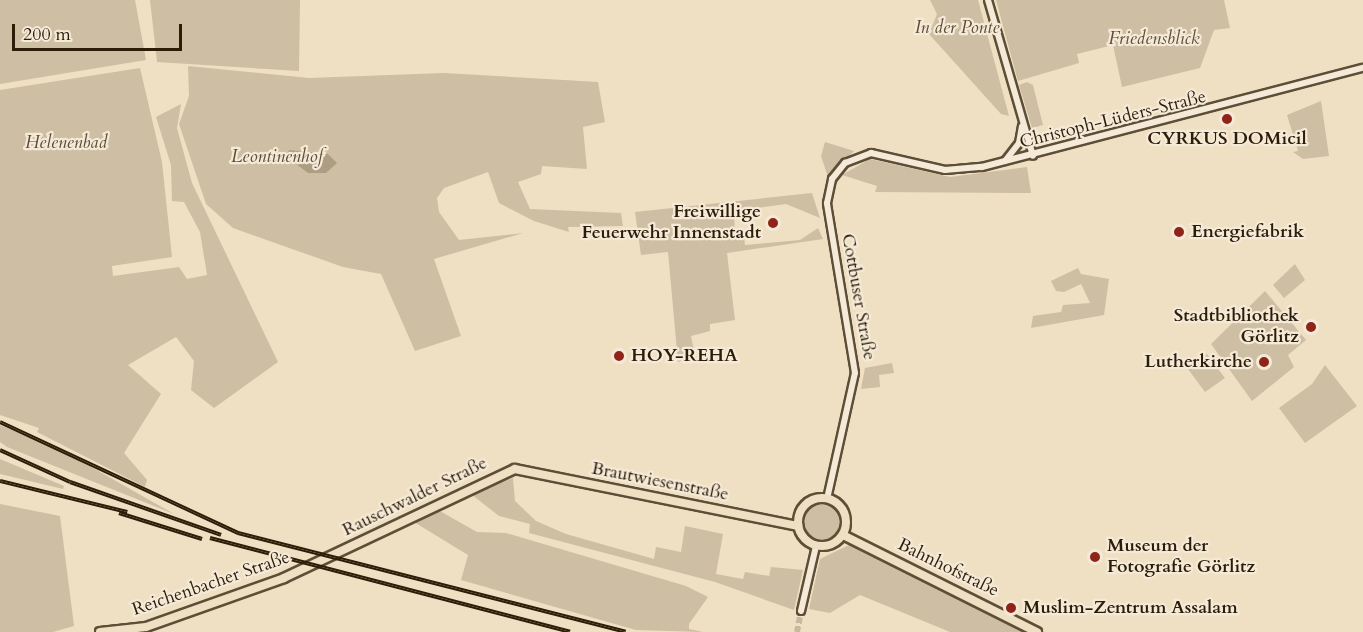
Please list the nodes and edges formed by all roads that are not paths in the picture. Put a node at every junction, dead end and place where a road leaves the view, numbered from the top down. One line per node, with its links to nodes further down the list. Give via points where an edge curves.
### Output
1 (988, 0): 3 (street)
2 (1363, 68): 5 (street, Christoph-Lüders-Straße)
3 (1023, 122): 5 (street); 6 (street, via 1017,148)
4 (867, 153): 6 (street, Christoph-Lüders-Straße, via 945,170); 8 (street, Cottbuser Straße, via 838,170 826,198 855,369)
5 (1033, 156): 6 (street, Christoph-Lüders-Straße)
6 (1002, 162)
7 (515, 469): 9 (main road, Brautwiesenstraße); 12 (main road, Rauschwalder Straße)
8 (827, 499): 9 (main road, via 807,503); 10 (main road, via 844,512)
9 (798, 526): 11 (main road)
10 (843, 535): 11 (main road, via 831,545); 15 (main road, Bahnhofstraße)
11 (816, 546): 13 (street)
12 (329, 557): 14 (main road, Reichenbacher Straße, via 159,623)
13 (801, 611)
14 (100, 632)
15 (1037, 632)

